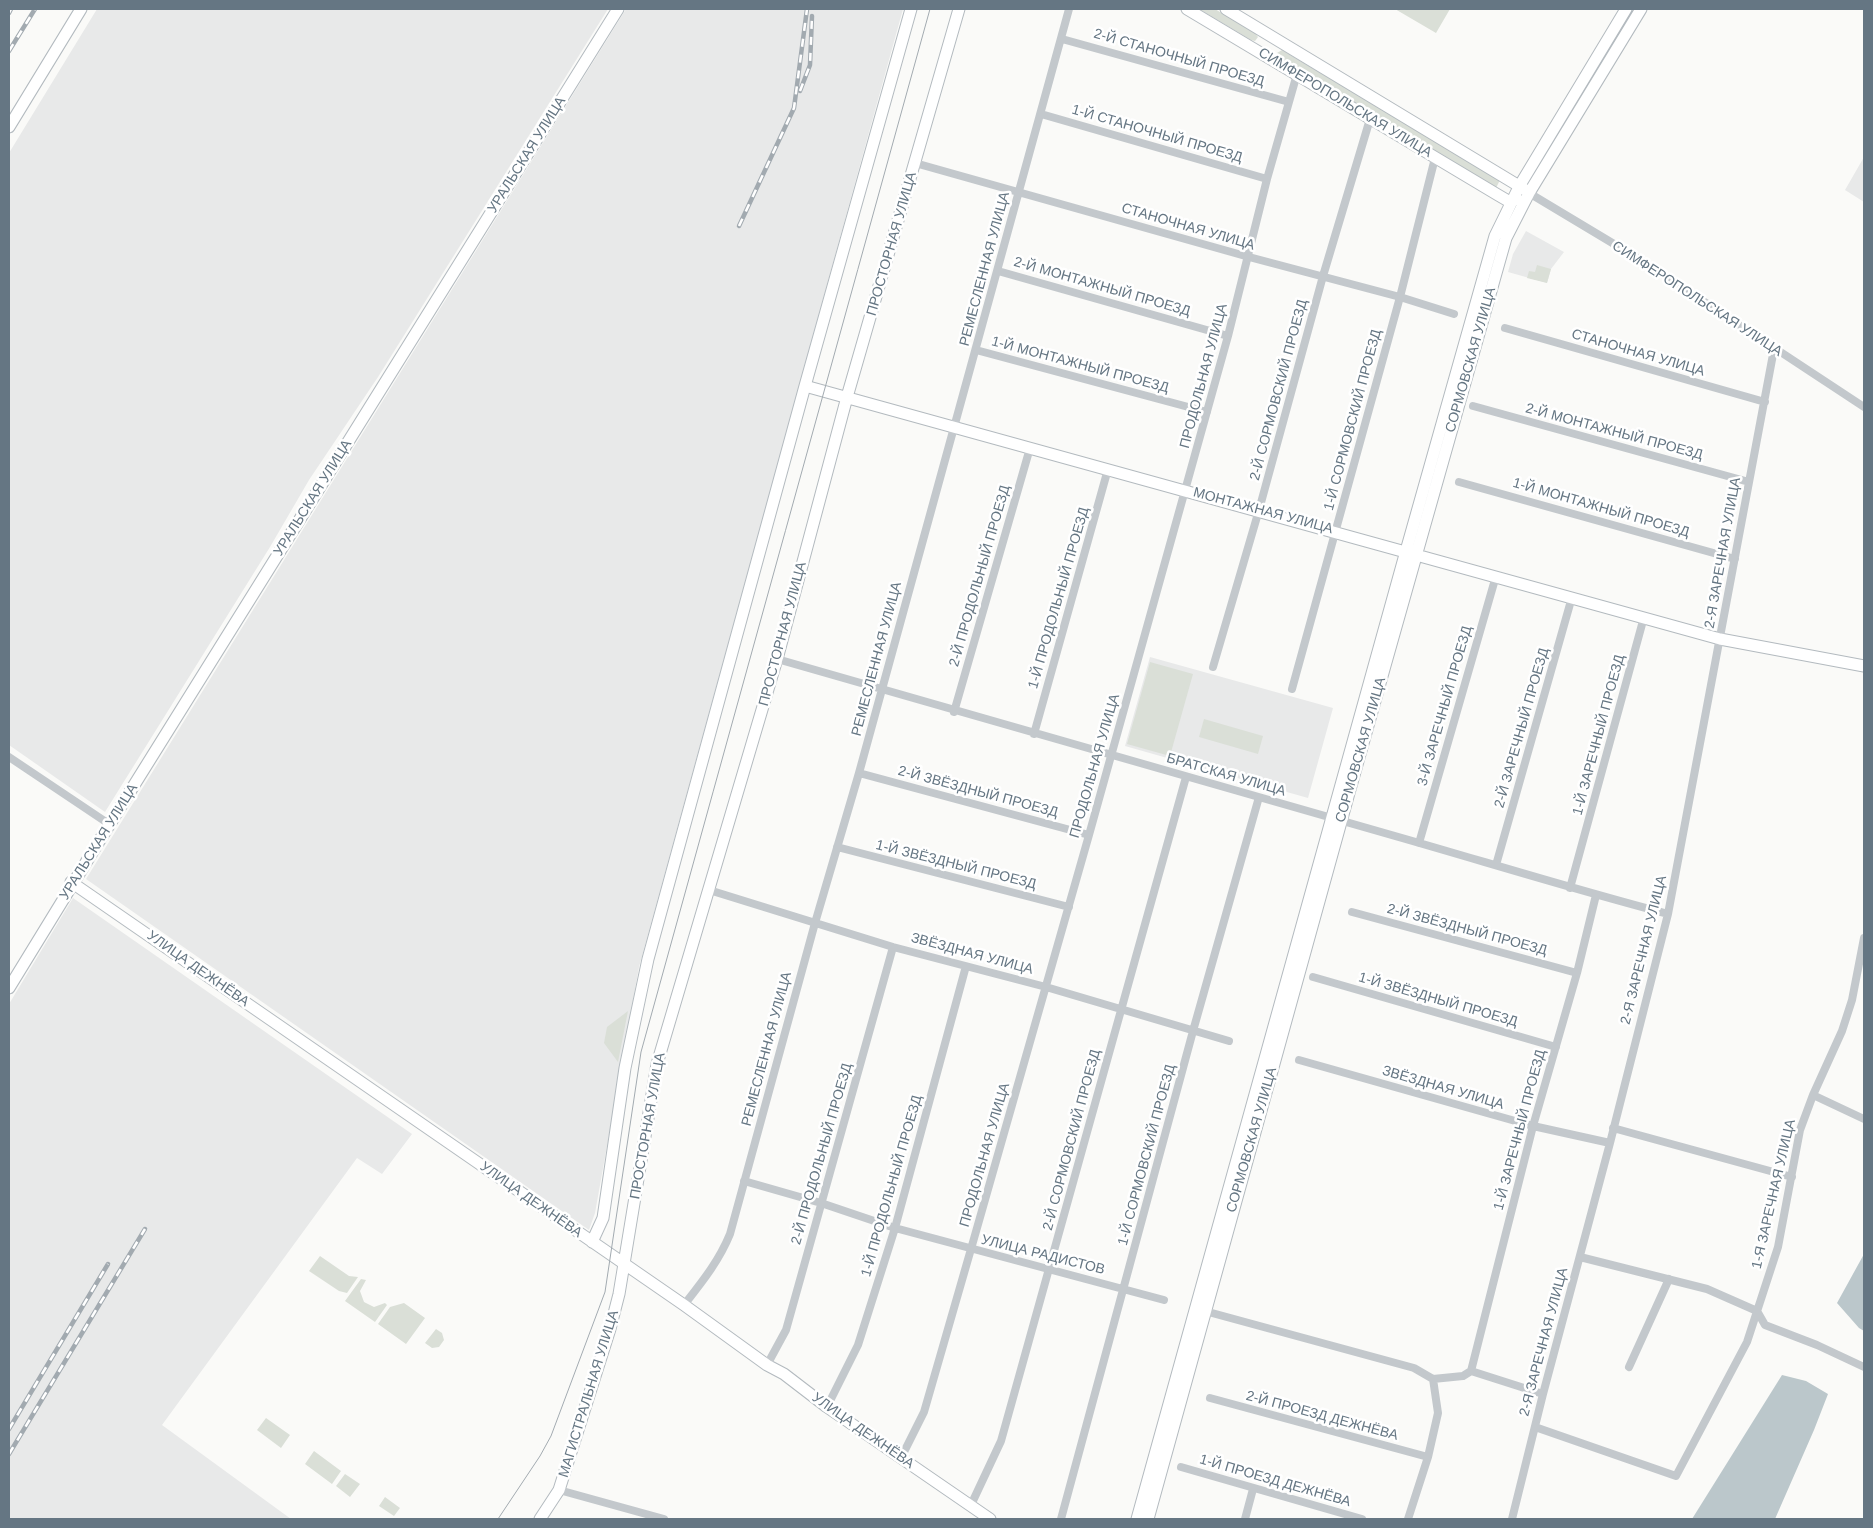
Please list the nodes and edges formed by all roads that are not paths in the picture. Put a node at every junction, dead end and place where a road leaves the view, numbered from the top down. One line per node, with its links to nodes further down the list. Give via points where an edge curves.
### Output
1 (81, 9): 18 (street)
2 (614, 9): 43 (street, УРАЛЬСКАЯ УЛИЦА)
3 (618, 9): 43 (street, УРАЛЬСКАЯ УЛИЦА)
4 (911, 9): 35 (street, ПРОСТОРНАЯ УЛИЦА)
5 (959, 9): 20 (street, ПРОСТОРНАЯ УЛИЦА)
6 (1069, 9): 12 (street, РЕМЕСЛЕННАЯ УЛИЦА)
7 (1187, 9): 13 (street, СИМФЕРОПОЛЬСКАЯ УЛИЦА)
8 (1226, 9): 11 (street, СИМФЕРОПОЛЬСКАЯ УЛИЦА)
9 (1626, 9): 22 (street, СОРМОВСКАЯ УЛИЦА)
10 (1641, 9): 24 (street, СОРМОВСКАЯ УЛИЦА)
11 (1275, 38): 13 (street); 22 (street, СИМФЕРОПОЛЬСКАЯ УЛИЦА)
12 (1062, 39): 15 (street, 2-Й СТАНОЧНЫЙ ПРОЕЗД); 16 (street, РЕМЕСЛЕННАЯ УЛИЦА)
13 (1265, 55): 14 (street, СИМФЕРОПОЛЬСКАЯ УЛИЦА)
14 (1296, 74): 15 (street, ПРОДОЛЬНАЯ УЛИЦА); 17 (street, СИМФЕРОПОЛЬСКАЯ УЛИЦА)
15 (1289, 102): 21 (street, ПРОДОЛЬНАЯ УЛИЦА)
16 (1041, 114): 21 (street, 1-Й СТАНОЧНЫЙ ПРОЕЗД); 23 (street, РЕМЕСЛЕННАЯ УЛИЦА)
17 (1370, 119): 19 (street, СИМФЕРОПОЛЬСКАЯ УЛИЦА); 28 (street, 2-Й СОРМОВСКИЙ ПРОЕЗД)
18 (9, 127)
19 (1435, 158): 25 (street, СИМФЕРОПОЛЬСКАЯ УЛИЦА); 29 (street, 1-Й СОРМОВСКИЙ ПРОЕЗД)
20 (915, 163): 23 (street, СТАНОЧНАЯ УЛИЦА); 36 (street, ПРОСТОРНАЯ УЛИЦА)
21 (1267, 179): 26 (street, ПРОДОЛЬНАЯ УЛИЦА)
22 (1520, 185): 24 (street, СИМФЕРОПОЛЬСКАЯ УЛИЦА); 25 (street, СОРМОВСКАЯ УЛИЦА)
23 (1019, 192): 26 (street, СТАНОЧНАЯ УЛИЦА); 27 (street, РЕМЕСЛЕННАЯ УЛИЦА)
24 (1529, 193): 25 (street); 33 (street, СИМФЕРОПОЛЬСКАЯ УЛИЦА, via 1644,262); 50 (street, СОРМОВСКАЯ УЛИЦА, via 1506,238)
25 (1510, 202): 50 (street, СОРМОВСКАЯ УЛИЦА, via 1495,236)
26 (1249, 257): 28 (street, СТАНОЧНАЯ УЛИЦА); 32 (street, ПРОДОЛЬНАЯ УЛИЦА)
27 (998, 271): 32 (street, 2-Й МОНТАЖНЫЙ ПРОЕЗД); 34 (street, РЕМЕСЛЕННАЯ УЛИЦА)
28 (1323, 276): 29 (street, СТАНОЧНАЯ УЛИЦА); 48 (street, 2-Й СОРМОВСКИЙ ПРОЕЗД)
29 (1400, 297): 30 (street, СТАНОЧНАЯ УЛИЦА); 49 (street, 1-Й СОРМОВСКИЙ ПРОЕЗД)
30 (1454, 314)
31 (1505, 328): 37 (street, СТАНОЧНАЯ УЛИЦА)
32 (1228, 336): 40 (street, ПРОДОЛЬНАЯ УЛИЦА)
33 (1774, 349): 37 (street, 2-Я ЗАРЕЧНАЯ УЛИЦА); 39 (street, СИМФЕРОПОЛЬСКАЯ УЛИЦА)
34 (976, 350): 40 (street, 1-Й МОНТАЖНЫЙ ПРОЕЗД); 41 (street, РЕМЕСЛЕННАЯ УЛИЦА)
35 (805, 386): 36 (street, МОНТАЖНАЯ УЛИЦА); 103 (street, ПРОСТОРНАЯ УЛИЦА, via 648,958 625,1068 604,1218)
36 (848, 397): 41 (street, МОНТАЖНАЯ УЛИЦА); 56 (street, ПРОСТОРНАЯ УЛИЦА)
37 (1765, 402): 46 (street, 2-Я ЗАРЕЧНАЯ УЛИЦА)
38 (1472, 406): 46 (street, 2-Й МОНТАЖНЫЙ ПРОЕЗД)
39 (1864, 407)
40 (1207, 412): 47 (street, ПРОДОЛЬНАЯ УЛИЦА)
41 (954, 426): 42 (street, МОНТАЖНАЯ УЛИЦА); 60 (street, РЕМЕСЛЕННАЯ УЛИЦА)
42 (1030, 448): 44 (street, МОНТАЖНАЯ УЛИЦА); 61 (street, 2-Й ПРОДОЛЬНЫЙ ПРОЕЗД)
43 (337, 456): 69 (street, УРАЛЬСКАЯ УЛИЦА)
44 (1108, 469): 47 (street, МОНТАЖНАЯ УЛИЦА); 62 (street, 1-Й ПРОДОЛЬНЫЙ ПРОЕЗД)
45 (1460, 482): 51 (street, 1-Й МОНТАЖНЫЙ ПРОЕЗД)
46 (1749, 482): 51 (street, 2-Я ЗАРЕЧНАЯ УЛИЦА)
47 (1185, 490): 48 (street, МОНТАЖНАЯ УЛИЦА); 63 (street, ПРОДОЛЬНАЯ УЛИЦА)
48 (1260, 510): 49 (street, МОНТАЖНАЯ УЛИЦА); 58 (street, 2-Й СОРМОВСКИЙ ПРОЕЗД)
49 (1336, 532): 50 (street, МОНТАЖНАЯ УЛИЦА); 59 (street, 1-Й СОРМОВСКИЙ ПРОЕЗД)
50 (1411, 552): 52 (street, МОНТАЖНАЯ УЛИЦА); 68 (street, СОРМОВСКАЯ УЛИЦА)
51 (1735, 559): 55 (street, 2-Я ЗАРЕЧНАЯ УЛИЦА)
52 (1496, 576): 53 (street, МОНТАЖНАЯ УЛИЦА); 71 (street, 3-Й ЗАРЕЧНЫЙ ПРОЕЗД)
53 (1572, 597): 54 (street, МОНТАЖНАЯ УЛИЦА); 73 (street, 2-Й ЗАРЕЧНЫЙ ПРОЕЗД)
54 (1644, 617): 55 (street, МОНТАЖНАЯ УЛИЦА); 75 (street, 1-Й ЗАРЕЧНЫЙ ПРОЕЗД)
55 (1720, 639): 57 (street, МОНТАЖНАЯ УЛИЦА); 80 (street, 2-Я ЗАРЕЧНАЯ УЛИЦА)
56 (777, 659): 60 (street, БРАТСКАЯ УЛИЦА); 76 (street, ПРОСТОРНАЯ УЛИЦА)
57 (1864, 666)
58 (1213, 667)
59 (1292, 689)
60 (881, 690): 61 (street, БРАТСКАЯ УЛИЦА); 65 (street, РЕМЕСЛЕННАЯ УЛИЦА)
61 (954, 712): 62 (street, БРАТСКАЯ УЛИЦА)
62 (1034, 734): 63 (street, БРАТСКАЯ УЛИЦА)
63 (1111, 756): 66 (street, БРАТСКАЯ УЛИЦА); 70 (street, ПРОДОЛЬНАЯ УЛИЦА)
64 (9, 757): 69 (street)
65 (859, 773): 70 (street, 2-Й ЗВЁЗДНЫЙ ПРОЕЗД); 72 (street, РЕМЕСЛЕННАЯ УЛИЦА)
66 (1186, 777): 67 (street, БРАТСКАЯ УЛИЦА); 89 (street, 2-Й СОРМОВСКИЙ ПРОЕЗД)
67 (1259, 797): 68 (street, БРАТСКАЯ УЛИЦА); 90 (street, 1-Й СОРМОВСКИЙ ПРОЕЗД)
68 (1336, 820): 71 (street, БРАТСКАЯ УЛИЦА); 112 (street, СОРМОВСКАЯ УЛИЦА)
69 (108, 823): 74 (street, УРАЛЬСКАЯ УЛИЦА)
70 (1089, 835): 78 (street, ПРОДОЛЬНАЯ УЛИЦА)
71 (1418, 842): 73 (street, БРАТСКАЯ УЛИЦА)
72 (837, 848): 78 (street, 1-Й ЗВЁЗДНЫЙ ПРОЕЗД); 81 (street, РЕМЕСЛЕННАЯ УЛИЦА)
73 (1496, 865): 75 (street, БРАТСКАЯ УЛИЦА)
74 (72, 882): 87 (street, УРАЛЬСКАЯ УЛИЦА); 103 (street, УЛИЦА ДЕЖНЁВА)
75 (1570, 888): 77 (street, БРАТСКАЯ УЛИЦА)
76 (709, 890): 81 (street, ЗВЁЗДНАЯ УЛИЦА); 106 (street, ПРОСТОРНАЯ УЛИЦА, via 657,1064)
77 (1596, 896): 80 (street, БРАТСКАЯ УЛИЦА); 85 (street, 1-Й ЗАРЕЧНЫЙ ПРОЕЗД)
78 (1069, 906): 88 (street, ПРОДОЛЬНАЯ УЛИЦА)
79 (1352, 912): 85 (street, 2-Й ЗВЁЗДНЫЙ ПРОЕЗД)
80 (1668, 914): 97 (street, 2-Я ЗАРЕЧНАЯ УЛИЦА)
81 (815, 923): 83 (street, ЗВЁЗДНАЯ УЛИЦА); 100 (street, РЕМЕСЛЕННАЯ УЛИЦА)
82 (1864, 938): 94 (street, 1-Я ЗАРЕЧНАЯ УЛИЦА, via 1852,1000 1842,1031)
83 (893, 946): 84 (street, ЗВЁЗДНАЯ УЛИЦА); 101 (street, 2-Й ПРОДОЛЬНЫЙ ПРОЕЗД)
84 (966, 966): 88 (street, ЗВЁЗДНАЯ УЛИЦА); 102 (street, 1-Й ПРОДОЛЬНЫЙ ПРОЕЗД)
85 (1576, 973): 92 (street, 1-Й ЗАРЕЧНЫЙ ПРОЕЗД)
86 (1313, 977): 92 (street, 1-Й ЗВЁЗДНЫЙ ПРОЕЗД)
87 (9, 987)
88 (1046, 987): 89 (street, ЗВЁЗДНАЯ УЛИЦА); 104 (street, ПРОДОЛЬНАЯ УЛИЦА)
89 (1121, 1008): 90 (street, ЗВЁЗДНАЯ УЛИЦА); 107 (street, 2-Й СОРМОВСКИЙ ПРОЕЗД)
90 (1194, 1031): 91 (street, ЗВЁЗДНАЯ УЛИЦА); 109 (street, 1-Й СОРМОВСКИЙ ПРОЕЗД)
91 (1229, 1041)
92 (1556, 1047): 96 (street, 1-Й ЗАРЕЧНЫЙ ПРОЕЗД)
93 (1299, 1060): 96 (street, ЗВЁЗДНАЯ УЛИЦА)
94 (1813, 1095): 95 (street); 99 (street, 1-Я ЗАРЕЧНАЯ УЛИЦА, via 1800,1130)
95 (1864, 1118)
96 (1533, 1126): 98 (street, ЗВЁЗДНАЯ УЛИЦА); 117 (street, 1-Й ЗАРЕЧНЫЙ ПРОЕЗД)
97 (1613, 1128): 98 (street, 2-Я ЗАРЕЧНАЯ УЛИЦА); 99 (street)
98 (1610, 1143): 105 (street, 2-Я ЗАРЕЧНАЯ УЛИЦА)
99 (1792, 1177): 113 (street, 1-Я ЗАРЕЧНАЯ УЛИЦА, via 1778,1247)
100 (744, 1181): 101 (street, УЛИЦА РАДИСТОВ); 111 (street, РЕМЕСЛЕННАЯ УЛИЦА, via 722,1254)
101 (822, 1203): 102 (street, УЛИЦА РАДИСТОВ); 114 (street, 2-Й ПРОДОЛЬНЫЙ ПРОЕЗД, via 786,1330)
102 (895, 1228): 104 (street, УЛИЦА РАДИСТОВ); 121 (street, 1-Й ПРОДОЛЬНЫЙ ПРОЕЗД, via 858,1345)
103 (592, 1242): 106 (street, УЛИЦА ДЕЖНЁВА)
104 (971, 1249): 107 (street, УЛИЦА РАДИСТОВ); 124 (street, ПРОДОЛЬНАЯ УЛИЦА, via 924,1412)
105 (1580, 1257): 108 (street); 119 (street, 2-Я ЗАРЕЧНАЯ УЛИЦА)
106 (623, 1263): 111 (street, УЛИЦА ДЕЖНЁВА); 127 (street, МАГИСТРАЛЬНАЯ УЛИЦА, via 610,1329)
107 (1050, 1270): 109 (street, УЛИЦА РАДИСТОВ); 128 (street, 2-Й СОРМОВСКИЙ ПРОЕЗД, via 1001,1441)
108 (1669, 1279): 113 (street, via 1707,1289); 115 (street)
109 (1123, 1288): 110 (street, УЛИЦА РАДИСТОВ); 133 (street, 1-Й СОРМОВСКИЙ ПРОЕЗД)
110 (1164, 1300)
111 (684, 1305): 114 (street, УЛИЦА ДЕЖНЁВА)
112 (1200, 1310): 118 (street, via 1414,1368); 134 (street, СОРМОВСКАЯ УЛИЦА); 135 (street, СОРМОВСКАЯ УЛИЦА)
113 (1757, 1311): 116 (street, via 1765,1325); 122 (street, 1-Я ЗАРЕЧНАЯ УЛИЦА, via 1746,1342 1676,1476)
114 (767, 1364): 121 (street, УЛИЦА ДЕЖНЁВА)
115 (1629, 1367)
116 (1864, 1367)
117 (1471, 1371): 118 (street, via 1463,1376); 119 (street)
118 (1433, 1379): 123 (street, via 1438,1413)
119 (1543, 1394): 122 (street, 2-Я ЗАРЕЧНАЯ УЛИЦА)
120 (1210, 1398): 123 (street, 2-Й ПРОЕЗД ДЕЖНЁВА)
121 (827, 1408): 124 (street, УЛИЦА ДЕЖНЁВА)
122 (1534, 1427): 139 (street, 2-Я ЗАРЕЧНАЯ УЛИЦА)
123 (1428, 1457): 138 (street)
124 (901, 1458): 128 (street, УЛИЦА ДЕЖНЁВА)
125 (1181, 1467): 126 (street, 1-Й ПРОЕЗД ДЕЖНЁВА)
126 (1253, 1488): 129 (street, 1-Й ПРОЕЗД ДЕЖНЁВА); 136 (street)
127 (559, 1490): 130 (street, МАГИСТРАЛЬНАЯ УЛИЦА); 131 (street)
128 (971, 1505): 132 (street, УЛИЦА ДЕЖНЁВА)
129 (1335, 1515): 137 (street, 1-Й ПРОЕЗД ДЕЖНЁВА)
130 (540, 1519)
131 (664, 1519)
132 (990, 1519)
133 (1061, 1519)
134 (1137, 1519)
135 (1148, 1519)
136 (1245, 1519)
137 (1362, 1519)
138 (1408, 1519)
139 (1512, 1519)

